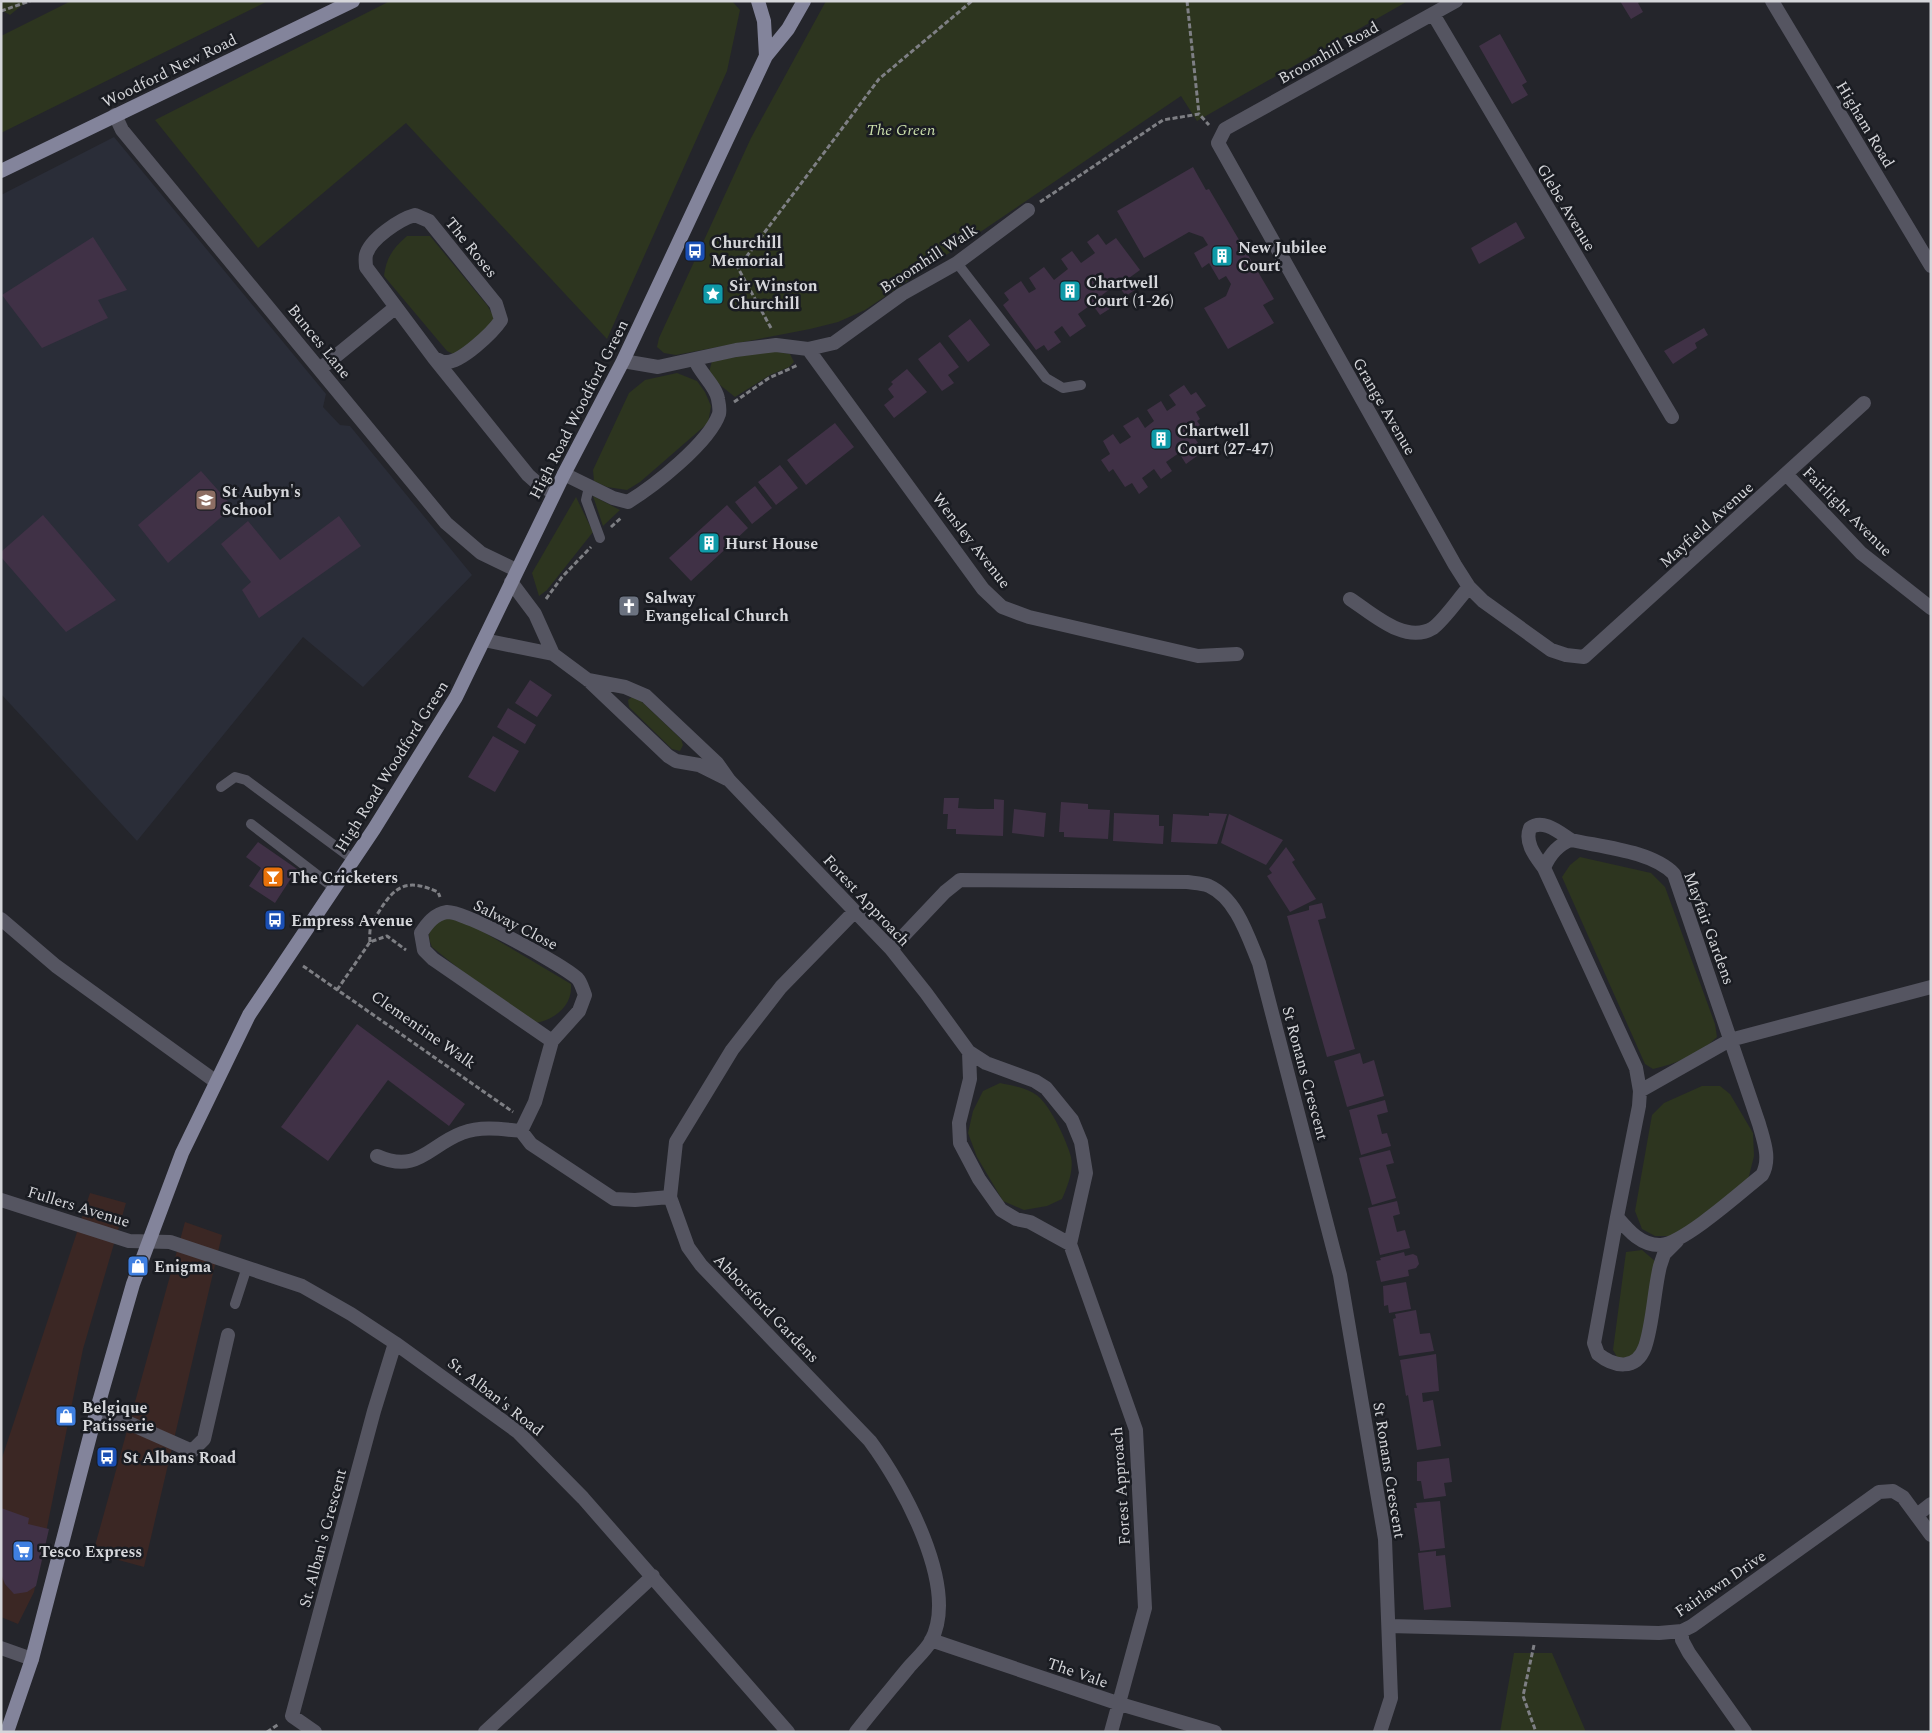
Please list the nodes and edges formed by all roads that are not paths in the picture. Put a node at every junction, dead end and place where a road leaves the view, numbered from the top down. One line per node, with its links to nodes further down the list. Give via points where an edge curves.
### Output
1 (353, 1): 8 (main road, Woodford New Road)
2 (758, 1): 7 (main road, High Road Woodford Green, via 764,21)
3 (804, 1): 7 (main road, High Road Woodford Green, via 788,30)
4 (1456, 1): 6 (street, Broomhill Road)
5 (1772, 1): 13 (street, Higham Road)
6 (1433, 14): 9 (street, Broomhill Road, via 1225,129); 22 (street, Glebe Avenue)
7 (766, 56): 18 (main road, High Road Woodford Green)
8 (115, 115): 10 (main road, Woodford New Road); 19 (street, Bunces Lane, via 122,130)
9 (1220, 136): 29 (street, Grange Avenue, via 1219,149)
10 (1, 171)
11 (1028, 210): 12 (street, Broomhill Walk)
12 (957, 263): 15 (street, Broomhill Walk, via 902,294 834,342); 20 (lane, via 1046,378 1063,388)
13 (1931, 266)
14 (396, 307): 16 (street, The Roses); 16 (street, The Roses, via 366,267 365,256 371,244 402,219 416,215 435,228 496,304 501,320 493,332 458,358 446,362); 19 (street)
15 (811, 352): 17 (street, Broomhill Walk, via 776,345); 34 (street, Wensley Avenue, via 983,589 1002,606 1029,617 1198,656)
16 (434, 358): 26 (street, The Roses, via 528,475)
17 (695, 360): 18 (street, Broomhill Walk, via 658,367); 25 (street, via 718,396 720,412 714,426 688,456 628,502)
18 (623, 361): 23 (main road, High Road Woodford Green)
19 (320, 369): 28 (street, Bunces Lane, via 456,533)
20 (1081, 385)
21 (1864, 403): 24 (street, Mayfield Avenue)
22 (1672, 418)
23 (564, 474): 25 (street); 26 (main road, High Road Woodford Green)
24 (1787, 475): 31 (street, Fairlight Avenue, via 1860,553); 35 (street, Mayfield Avenue, via 1584,657)
25 (590, 487): 27 (lane, via 586,500)
26 (554, 493): 28 (main road, High Road Woodford Green)
27 (600, 538)
28 (514, 576): 32 (main road, High Road Woodford Green); 33 (street, Forest Approach)
29 (1469, 587): 30 (street, via 1433,628 1417,633 1400,631); 35 (street, Grange Avenue, via 1483,601 1551,650)
30 (1350, 598)
31 (1931, 608)
32 (484, 640): 33 (street, Forest Approach); 41 (main road, High Road Woodford Green, via 456,697)
33 (553, 654): 36 (street, Forest Approach)
34 (1236, 654)
35 (1566, 655)
36 (588, 680): 37 (street, Forest Approach, via 668,756 676,761 699,765); 37 (street, Forest Approach, via 625,687 646,696 717,763)
37 (730, 780): 44 (street, Forest Approach)
38 (221, 787): 41 (lane, via 235,777 246,780)
39 (251, 824): 43 (lane)
40 (1571, 840): 42 (street, via 1561,843); 42 (street, Mayfair Gardens, via 1547,826 1530,828 1529,842); 48 (street, Mayfair Gardens, via 1651,858 1674,874)
41 (354, 860): 43 (main road, High Road Woodford Green)
42 (1544, 868): 52 (street, Mayfair Gardens, via 1636,1068)
43 (334, 888): 51 (main road, High Road Woodford Green, via 264,990)
44 (856, 911): 46 (street, Forest Approach); 55 (street, Abbotsford Gardens, via 781,987 732,1050 676,1142)
45 (1, 919): 51 (street, via 56,966)
46 (891, 949): 50 (street, Forest Approach); 70 (street, St Ronans Crescent, via 944,892 960,880 1186,882 1209,886 1226,898 1259,963 1340,1275 1385,1538)
47 (1931, 987): 48 (street)
48 (1730, 1040): 52 (street); 58 (street, Mayfair Gardens, via 1759,1124 1767,1166 1762,1175)
49 (552, 1041): 49 (street, Salway Close, via 432,959 424,950 422,934 430,920 447,912 468,917 563,968 579,980 586,995 579,1011); 53 (street, Salway Close, via 535,1102)
50 (969, 1052): 60 (street, via 970,1079 959,1123 960,1143 1000,1210); 60 (street, Forest Approach, via 986,1063 1046,1088 1072,1120 1081,1142 1086,1173)
51 (215, 1081): 59 (main road, High Road Woodford Green, via 182,1153)
52 (1640, 1090): 57 (street, Mayfair Gardens)
53 (523, 1126): 54 (street, via 462,1133 410,1163); 55 (street, via 531,1144 614,1199)
54 (377, 1156)
55 (670, 1197): 72 (street, Abbotsford Gardens, via 688,1247 701,1265 870,1441 892,1471 933,1564 938,1611)
56 (1, 1200): 59 (street, Fullers Avenue, via 129,1241)
57 (1617, 1217): 58 (street, via 1628,1232 1642,1241 1660,1245); 58 (street, Mayfair Gardens, via 1594,1343 1598,1354 1617,1365 1636,1359 1645,1348 1660,1266 1664,1254)
58 (1677, 1241)
59 (148, 1242): 61 (street, St. Alban's Road, via 170,1242); 65 (main road, High Road Woodford Green)
60 (1070, 1244): 75 (street, Forest Approach, via 1136,1430 1145,1608)
61 (247, 1266): 62 (lane); 64 (street, St. Alban's Road, via 302,1286)
62 (235, 1304)
63 (228, 1335): 65 (street, via 204,1439 192,1451)
64 (395, 1343): 69 (street, St. Alban's Road, via 518,1432); 77 (street, St. Alban's Crescent, via 292,1716)
65 (97, 1409): 74 (main road, High Road Woodford Green)
66 (1931, 1504): 67 (street)
67 (1917, 1515): 68 (street, Fairlawn Drive); 71 (street, Fairlawn Drive, via 1903,1497 1893,1491 1879,1492)
68 (1931, 1535)
69 (653, 1576): 78 (street); 79 (street, St. Alban's Road)
70 (1389, 1626): 71 (street, Fairlawn Drive); 83 (street, St Ronans Crescent, via 1391,1698)
71 (1682, 1632): 84 (street, via 1682,1640 1689,1653)
72 (931, 1640): 75 (street, The Vale); 80 (street, Abbotsford Gardens)
73 (1, 1648): 74 (street)
74 (32, 1659): 76 (main road, High Road Woodford Green)
75 (1120, 1704): 81 (street, Forest Approach); 82 (street, The Vale)
76 (7, 1732)
77 (315, 1732)
78 (485, 1732)
79 (788, 1732)
80 (856, 1732)
81 (1111, 1732)
82 (1215, 1732)
83 (1380, 1732)
84 (1745, 1732)

